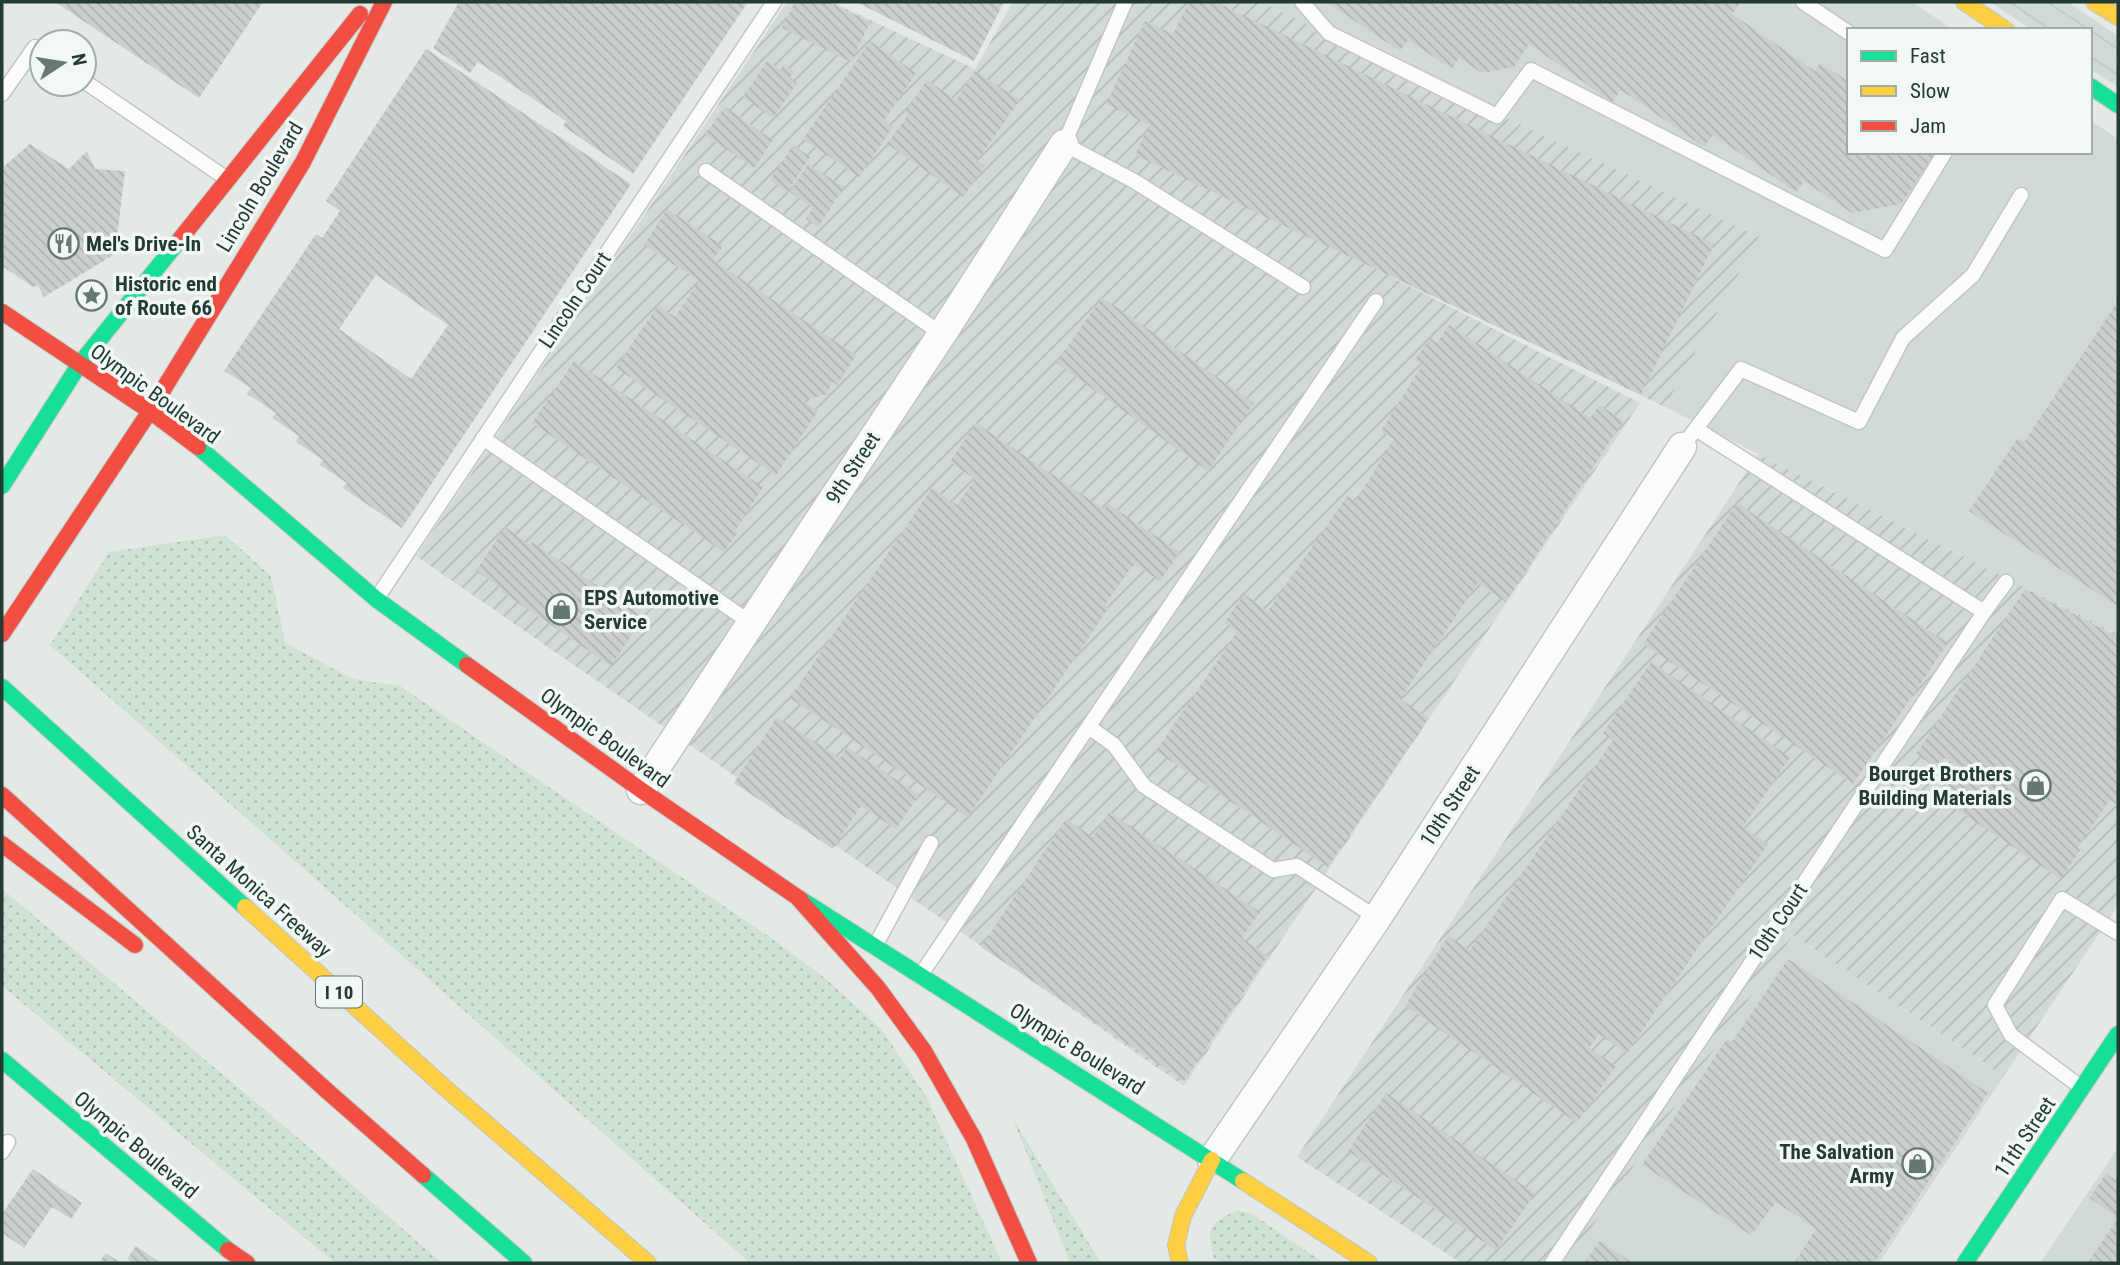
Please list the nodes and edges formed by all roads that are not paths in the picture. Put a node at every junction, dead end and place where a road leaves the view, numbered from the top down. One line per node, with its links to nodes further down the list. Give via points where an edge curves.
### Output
1 (369, 2): 20 (main road, Lincoln Boulevard)
2 (384, 2): 27 (main road, Lincoln Boulevard, via 303,162)
3 (774, 2): 28 (lane, Lincoln Court)
4 (1125, 2): 17 (lane)
5 (1302, 2): 18 (lane, via 1329,33 1497,116 1531,70 1885,250)
6 (1803, 2): 11 (lane)
7 (1964, 2): 10 (main road)
8 (2095, 2): 9 (main road)
9 (2118, 18)
10 (1996, 27)
11 (1847, 32)
12 (28, 57): 15 (lane)
13 (2092, 87): 16 (main road)
14 (98, 91): 20 (lane)
15 (2, 94)
16 (2118, 105)
17 (1064, 144): 22 (lane, via 1134,181); 25 (street, 9th Street)
18 (1944, 154)
19 (706, 171): 25 (lane)
20 (228, 179): 26 (main road, Lincoln Boulevard)
21 (2021, 195): 29 (lane, via 1973,275 1903,338 1859,422 1741,369)
22 (1303, 287)
23 (1376, 301): 37 (lane)
24 (2, 312): 26 (main road, Olympic Boulevard)
25 (942, 334): 34 (street, 9th Street)
26 (79, 365): 27 (main road, Olympic Boulevard); 30 (main road, Lincoln Boulevard)
27 (150, 411): 32 (main road, Olympic Boulevard); 35 (main road, Lincoln Boulevard)
28 (483, 438): 32 (lane, Lincoln Court); 34 (lane)
29 (1689, 438): 33 (lane); 43 (street, 10th Street)
30 (3, 483)
31 (2006, 582): 33 (lane, 10th Court)
32 (376, 599): 38 (main road, Olympic Boulevard)
33 (1984, 612): 60 (lane, 10th Court)
34 (751, 623): 38 (street, 9th Street)
35 (2, 634)
36 (2, 687): 56 (main road, Santa Monica Freeway / I 10, via 444,1087)
37 (1089, 727): 43 (lane, via 1114,745 1144,786 1273,870 1297,866); 47 (lane)
38 (641, 790): 42 (main road, Olympic Boulevard)
39 (2, 795): 52 (main road)
40 (932, 843): 45 (lane)
41 (2, 844): 46 (main road)
42 (797, 897): 45 (main road, Olympic Boulevard); 57 (main road, via 878,988 924,1051 974,1139)
43 (1377, 918): 53 (street, 10th Street)
44 (2118, 933): 51 (lane, via 2062,899 1995,1005 2011,1035)
45 (875, 946): 47 (main road, Olympic Boulevard)
46 (142, 951)
47 (922, 975): 53 (main road, Olympic Boulevard)
48 (186, 984): 52 (main road)
49 (2118, 1034): 51 (main road, 11th Street)
50 (2, 1060): 54 (main road, Olympic Boulevard)
51 (2082, 1089): 61 (main road, 11th Street)
52 (326, 1090): 55 (main road)
53 (1212, 1160): 58 (main road, via 1184,1216 1176,1245); 59 (main road, Olympic Boulevard)
54 (245, 1263)
55 (524, 1263)
56 (648, 1263)
57 (1029, 1263)
58 (1180, 1263)
59 (1369, 1263)
60 (1552, 1263)
61 (1965, 1263)

